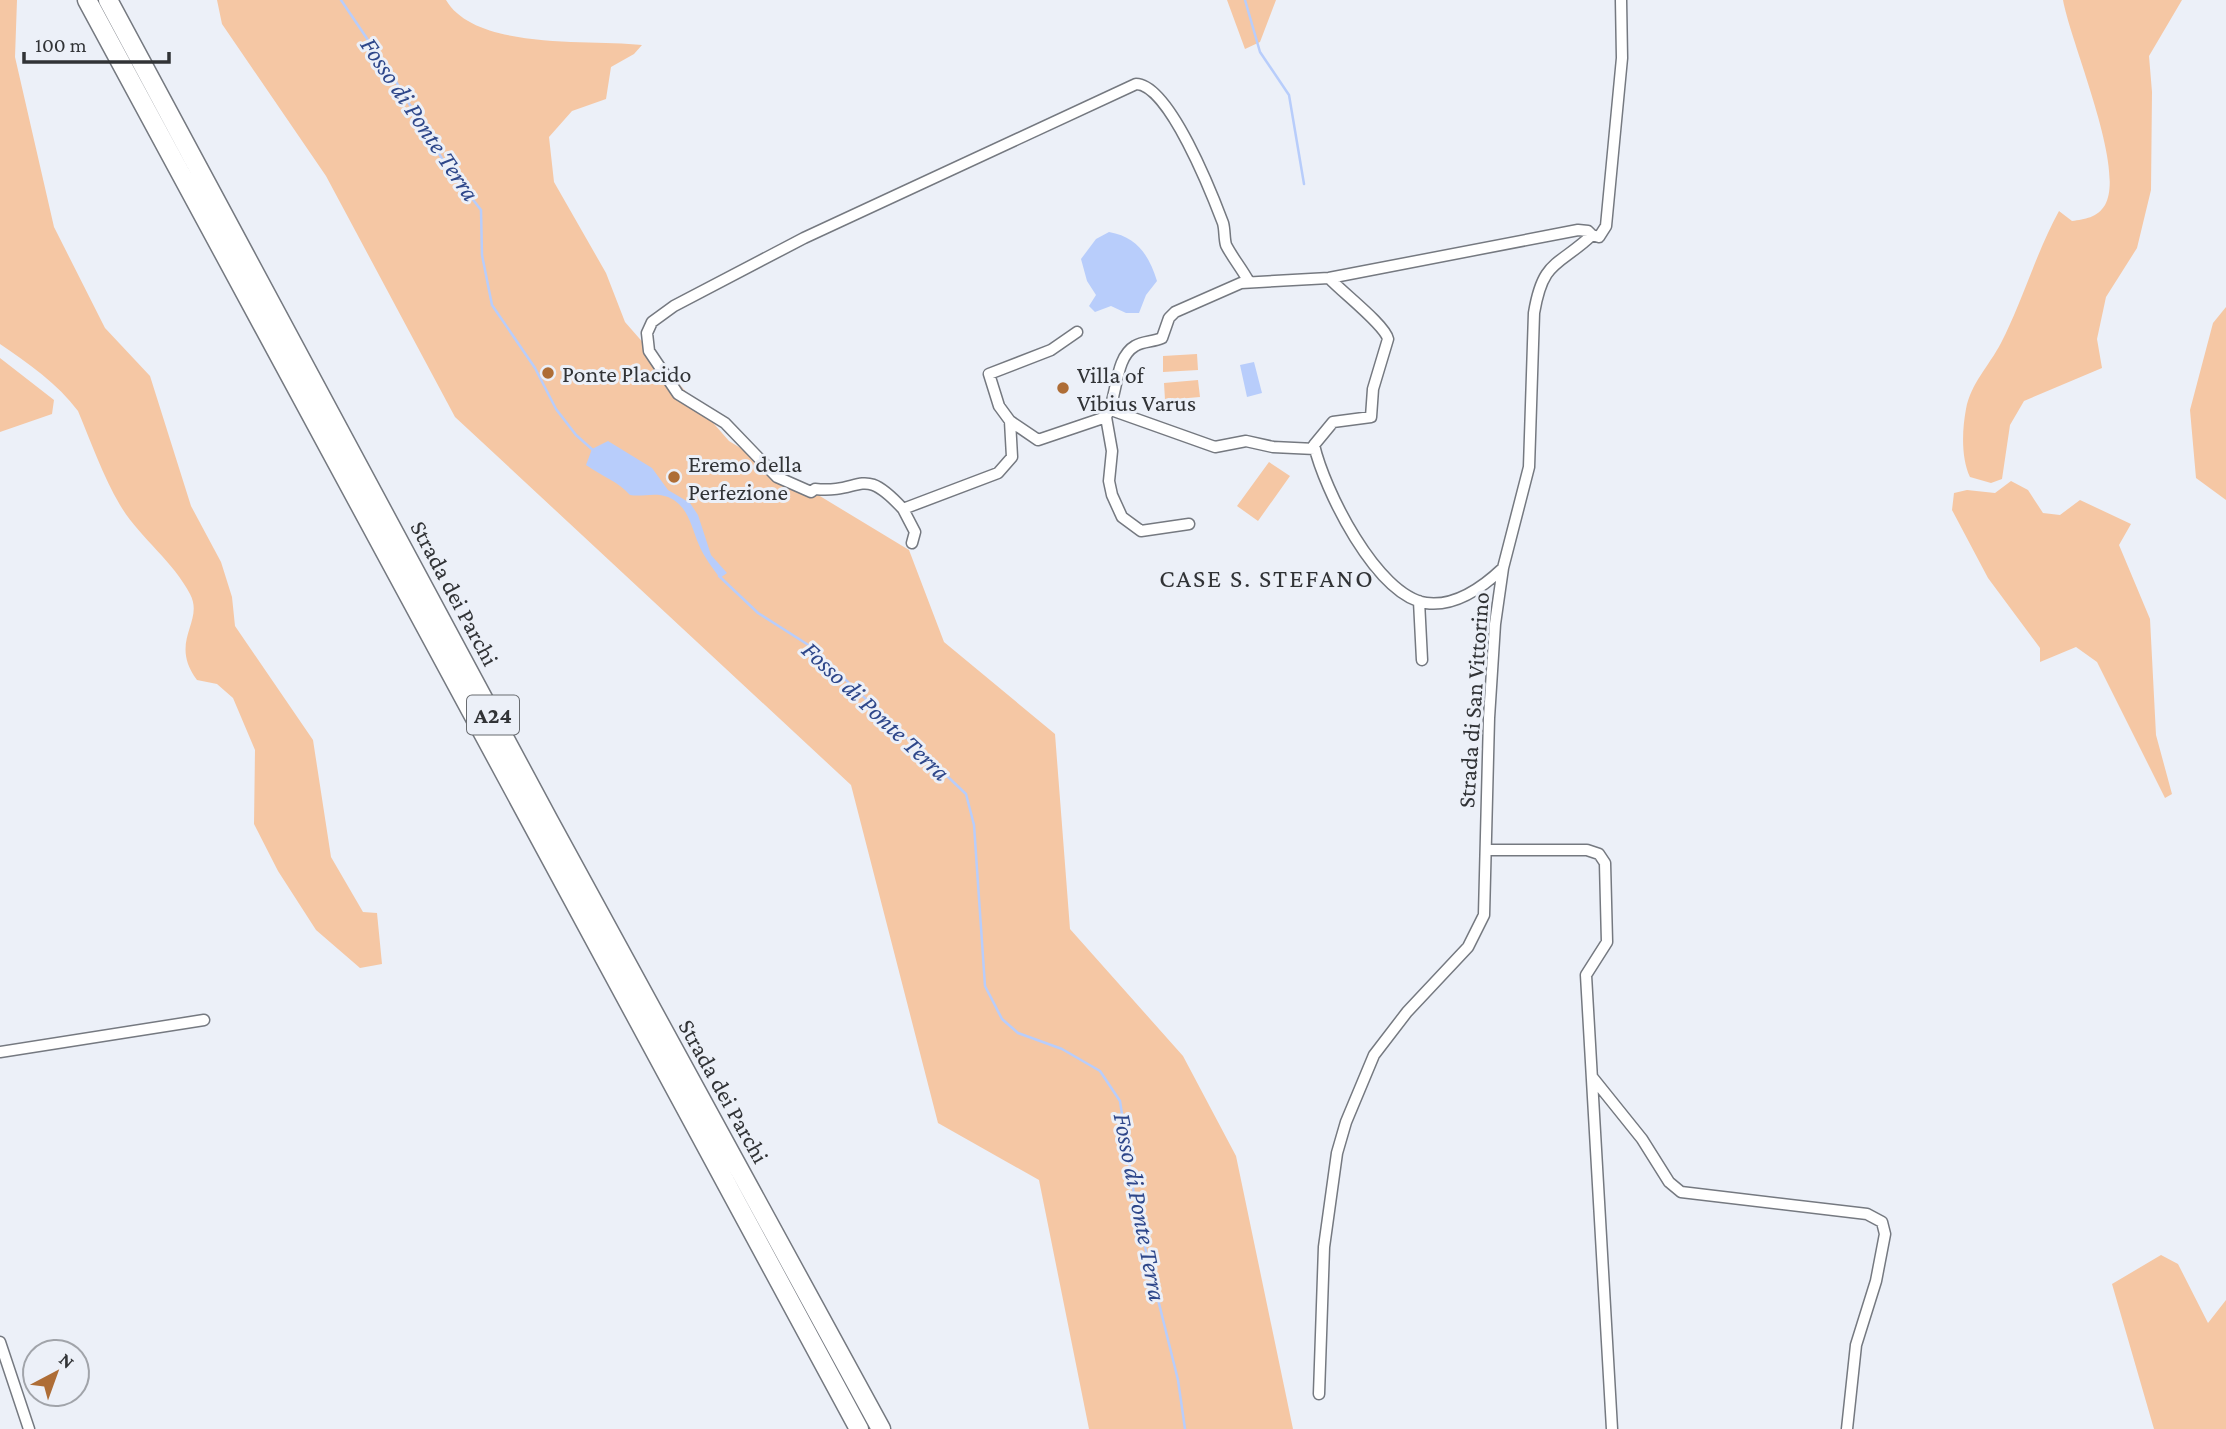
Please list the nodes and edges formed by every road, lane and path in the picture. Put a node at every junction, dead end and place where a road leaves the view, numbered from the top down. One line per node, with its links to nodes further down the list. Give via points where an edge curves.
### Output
1 (87, 0): 24 (highway, Strada dei Parchi / A24)
2 (108, 0): 25 (highway, Strada dei Parchi / A24)
3 (1622, 0): 4 (street, Strada di San Vittorino, via 1622,58 1607,219 1599,237)
4 (1592, 235): 5 (street, via 1578,230); 14 (street, Strada di San Vittorino, via 1554,262 1538,292 1529,467)
5 (1329, 278): 6 (street); 10 (street, via 1380,323 1388,340 1373,388 1371,417 1333,422 1316,441)
6 (1248, 282): 8 (street, via 1175,312 1162,338 1129,351); 11 (street, via 1226,244 1224,226 1177,123 1154,90 1136,84 804,238 670,309 650,325 649,351 675,390 725,423 777,477 811,492 871,482 883,487)
7 (1077, 332): 9 (street, via 1051,350 989,374)
8 (1108, 414): 9 (street, via 1038,440); 10 (street, via 1215,447 1246,441); 12 (street, via 1109,485 1122,517 1141,531)
9 (1010, 421): 11 (street, via 1012,457 998,473)
10 (1315, 449): 15 (street, via 1339,512 1388,578)
11 (903, 509): 13 (street, via 913,526)
12 (1189, 524)
13 (912, 543)
14 (1503, 568): 15 (street, via 1463,596 1438,603); 17 (street, Strada di San Vittorino, via 1489,704)
15 (1419, 601): 16 (street)
16 (1422, 660)
17 (1486, 850): 20 (street, via 1587,850 1604,860 1607,942 1586,975); 22 (street, Strada di San Vittorino, via 1485,907 1479,929 1376,1051 1346,1122 1324,1241)
18 (204, 1020): 19 (street)
19 (0, 1052)
20 (1593, 1077): 26 (street); 27 (street, via 1681,1192 1867,1214 1882,1222 1885,1234 1876,1281 1857,1340)
21 (0, 1342): 23 (street)
22 (1319, 1394)
23 (29, 1429)
24 (859, 1429)
25 (881, 1429)
26 (1612, 1429)
27 (1847, 1429)

